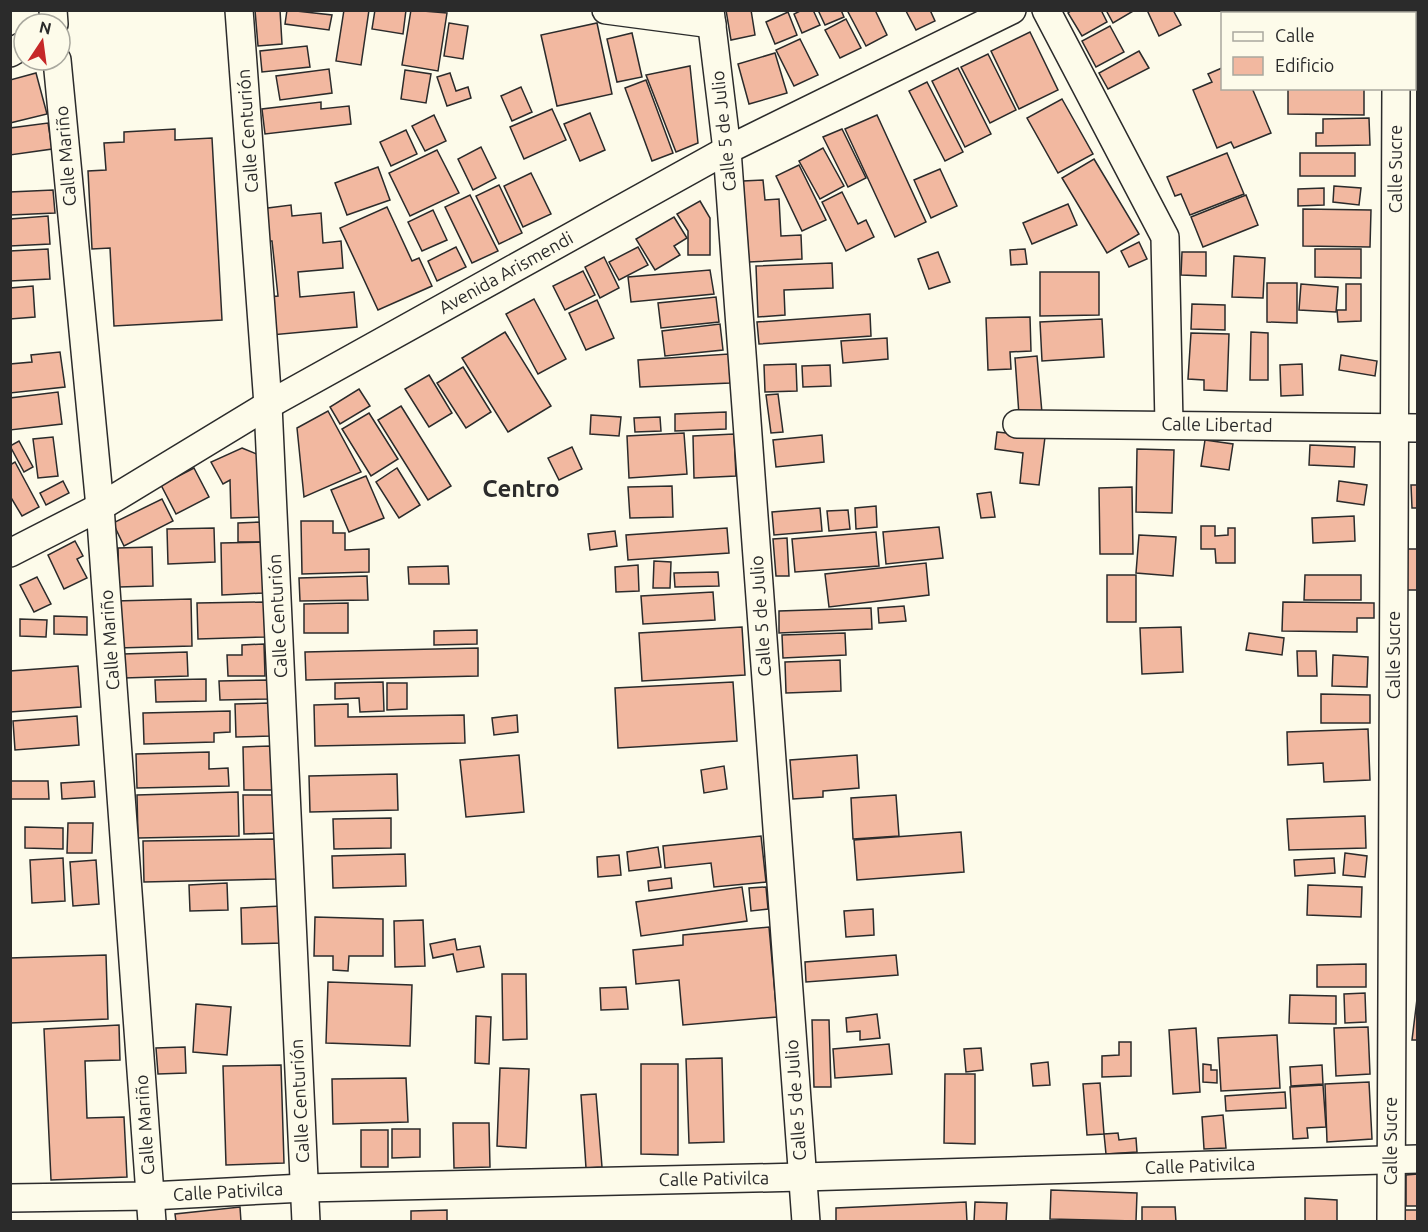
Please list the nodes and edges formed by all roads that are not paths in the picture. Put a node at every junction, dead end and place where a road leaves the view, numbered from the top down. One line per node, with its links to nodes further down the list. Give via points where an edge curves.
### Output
1 (239, 10): 9 (street, Calle Centurión)
2 (606, 10): 5 (street)
3 (1012, 10): 8 (street, Avenida Arismendi)
4 (1046, 10): 11 (street, via 1165,237)
5 (711, 17): 8 (street, Calle 5 de Julio)
6 (58, 72): 13 (street, Calle Mariño)
7 (1396, 90): 12 (street, Calle Sucre)
8 (727, 150): 9 (street, Avenida Arismendi); 16 (street, Calle 5 de Julio)
9 (268, 405): 13 (street, Avenida Arismendi); 17 (street, Calle Centurión)
10 (1017, 424): 11 (street, Calle Libertad)
11 (1169, 424): 12 (street, Calle Libertad)
12 (1406, 428): 15 (street, Calle Sucre)
13 (100, 507): 14 (street, Avenida Arismendi); 19 (street, Calle Mariño)
14 (10, 553)
15 (1404, 1160): 16 (street, Calle Pativilca); 22 (street, Calle Sucre)
16 (802, 1177): 17 (street, Calle Pativilca); 21 (street, Calle 5 de Julio)
17 (304, 1188): 19 (street, Calle Pativilca); 20 (street, Calle Centurión)
18 (10, 1198): 19 (street, Calle Pativilca)
19 (151, 1209)
20 (306, 1221)
21 (806, 1221)
22 (1391, 1221)

